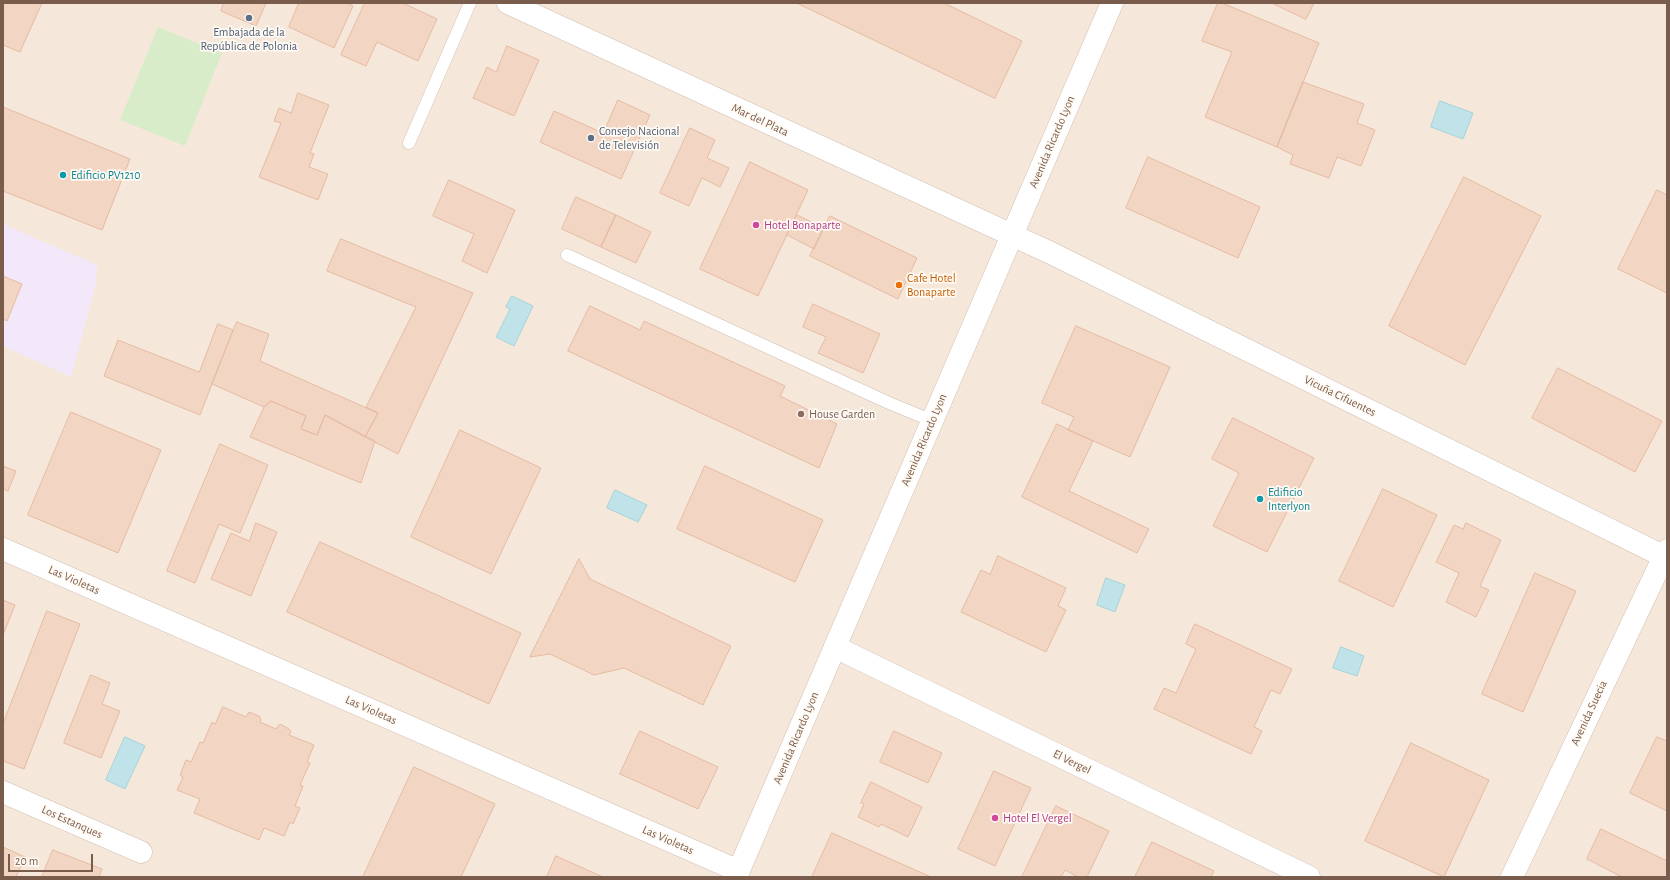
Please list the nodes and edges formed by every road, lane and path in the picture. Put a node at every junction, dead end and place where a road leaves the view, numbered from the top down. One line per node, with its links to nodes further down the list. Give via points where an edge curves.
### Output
1 (470, 3): 4 (lane)
2 (508, 3): 5 (street, Mar del Plata)
3 (1112, 3): 5 (street, Avenida Ricardo Lyon)
4 (409, 143)
5 (1012, 236): 7 (street, Avenida Ricardo Lyon); 9 (street, Vicuña Cifuentes)
6 (567, 255): 7 (lane)
7 (932, 421): 10 (street, Avenida Ricardo Lyon)
8 (3, 549): 13 (street, Las Violetas)
9 (1666, 555): 15 (street, Avenida Suecia)
10 (835, 647): 13 (street, Avenida Ricardo Lyon); 14 (street, El Vergel)
11 (3, 792): 12 (street, Los Estanques)
12 (141, 852)
13 (737, 874)
14 (1309, 877)
15 (1512, 877)

